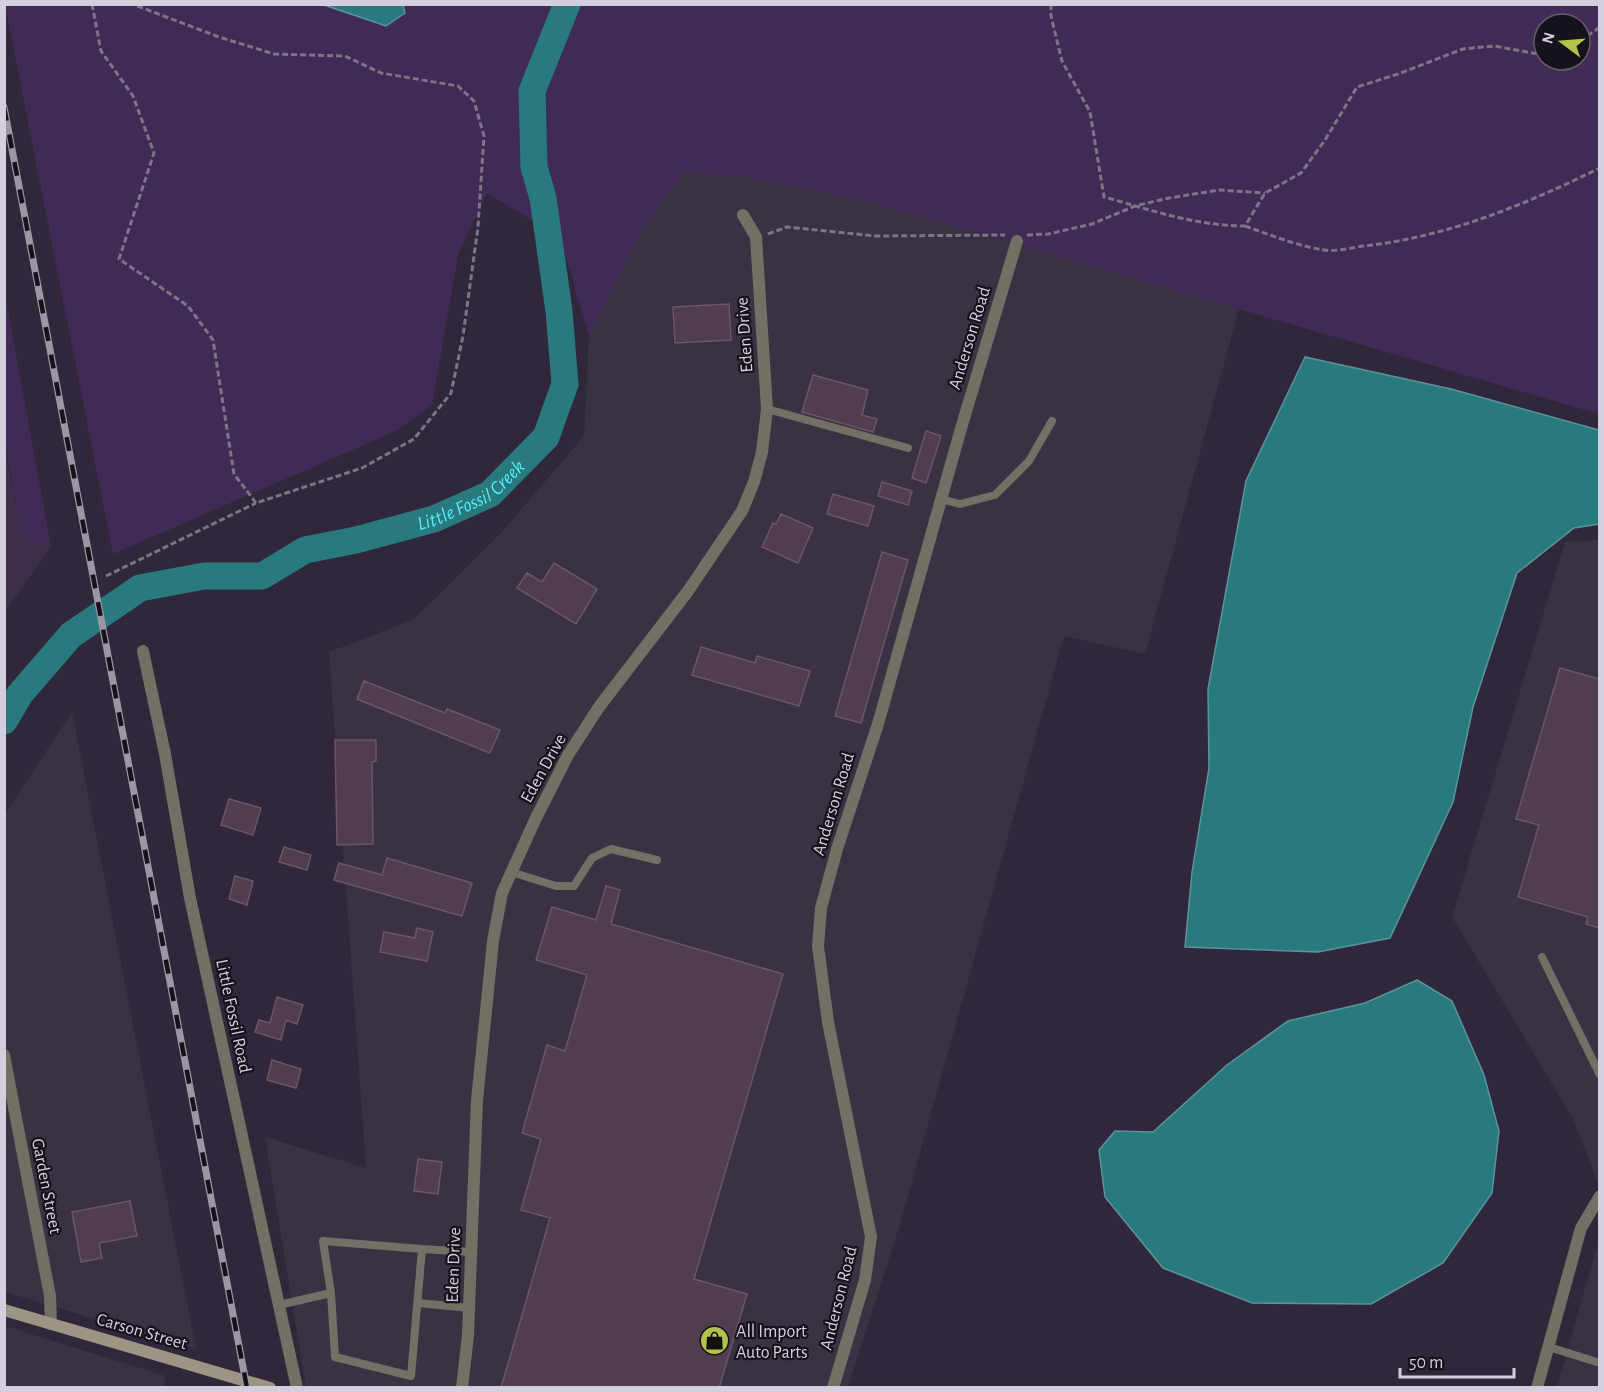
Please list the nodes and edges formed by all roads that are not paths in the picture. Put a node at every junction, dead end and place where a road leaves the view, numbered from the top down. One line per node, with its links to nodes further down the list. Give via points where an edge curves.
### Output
1 (743, 215): 3 (street, Eden Drive, via 756,237)
2 (1015, 237): 6 (street, Anderson Road)
3 (767, 409): 5 (lane); 9 (street, Eden Drive, via 762,452 742,511 568,755)
4 (1052, 422): 6 (lane, via 1029,461 995,495 960,504)
5 (908, 448)
6 (941, 500): 27 (street, Anderson Road, via 821,908 818,946 828,1022 871,1238 865,1280)
7 (142, 651): 18 (street, Little Fossil Road, via 190,898)
8 (657, 860): 9 (lane, via 611,849 592,858 574,886 556,886)
9 (511, 872): 15 (street, Eden Drive, via 502,893 493,941 477,1100)
10 (1542, 957): 12 (lane)
11 (4, 1055): 21 (street, Garden Street, via 50,1296)
12 (1599, 1075)
13 (1599, 1196): 22 (street, via 1581,1228)
14 (422, 1249): 15 (lane); 16 (lane, via 322,1241); 17 (lane)
15 (472, 1251): 19 (street, Eden Drive)
16 (331, 1293): 17 (lane, via 335,1357 411,1376); 18 (lane)
17 (418, 1303): 19 (lane)
18 (279, 1305): 25 (street, Little Fossil Road)
19 (470, 1308): 26 (street, Eden Drive)
20 (4, 1310): 21 (street, Carson Street)
21 (51, 1324): 24 (street, Carson Street)
22 (1549, 1347): 23 (lane); 28 (street)
23 (1599, 1363)
24 (270, 1388)
25 (297, 1388)
26 (462, 1388)
27 (833, 1388)
28 (1538, 1388)

